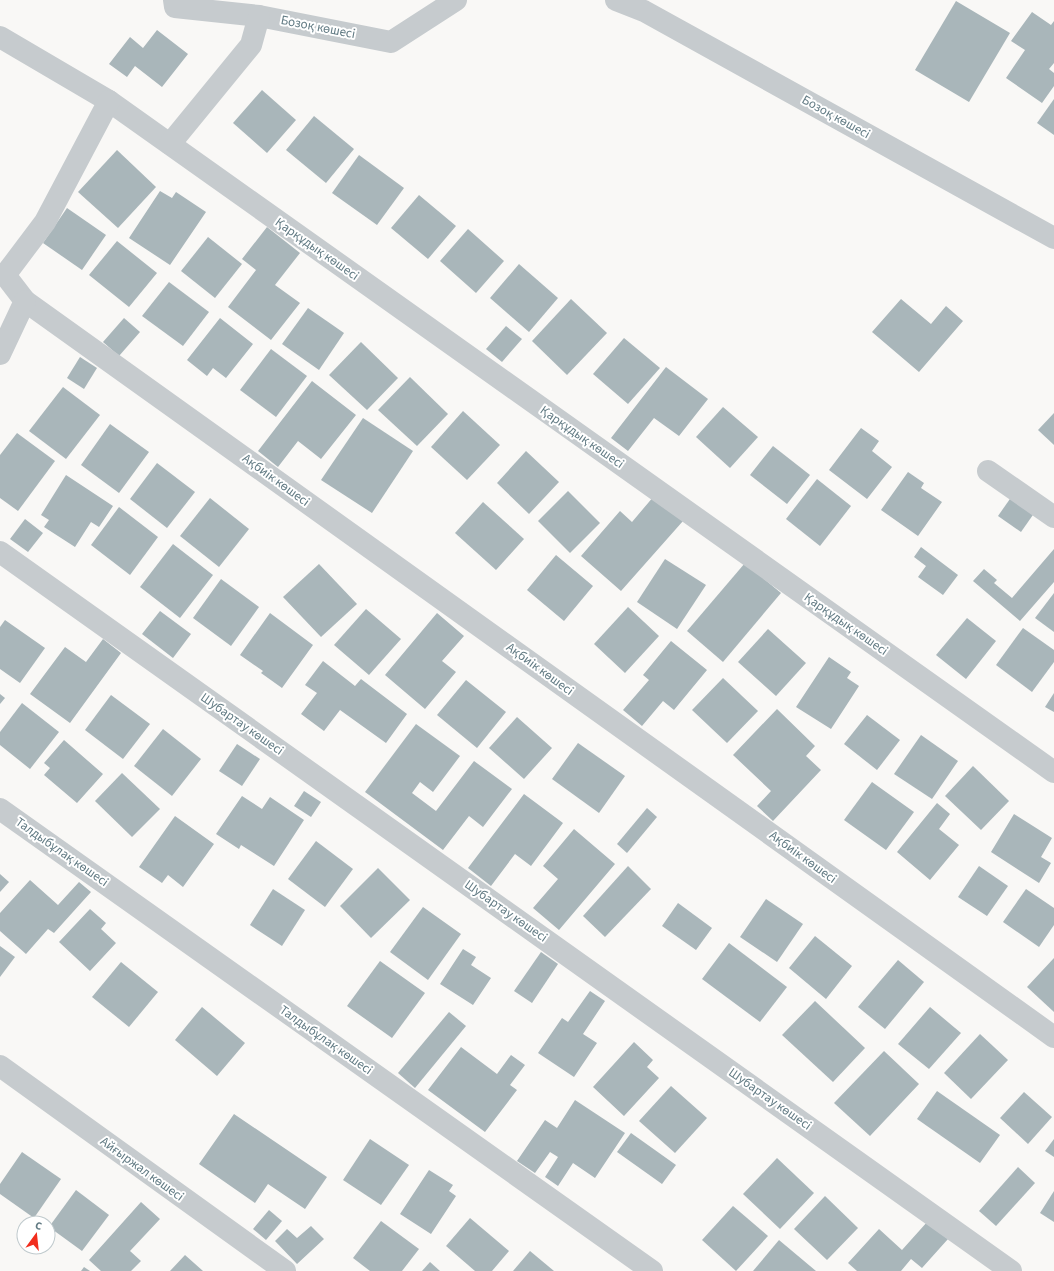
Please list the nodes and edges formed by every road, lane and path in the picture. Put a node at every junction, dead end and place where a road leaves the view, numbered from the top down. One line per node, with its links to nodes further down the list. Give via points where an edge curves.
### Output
1 (174, 0): 4 (street, Бозоқ көшесі, via 175,7)
2 (456, 0): 4 (street, Бозоқ көшесі, via 391,42)
3 (616, 0): 8 (street, Бозоқ көшесі, via 644,11)
4 (259, 16): 7 (street, via 251,45)
5 (0, 37): 6 (street, Қарқұдық көшесі)
6 (109, 101): 7 (street, Қарқұдық көшесі); 9 (street, Ақбиік көшесі, via 45,222 5,275)
7 (170, 144): 14 (street, Қарқұдық көшесі)
8 (1054, 238)
9 (25, 301): 10 (street); 16 (street, Ақбиік көшесі)
10 (0, 354)
11 (988, 471): 12 (street)
12 (1054, 517)
13 (0, 552): 20 (street, Шубартау көшесі)
14 (1054, 772)
15 (0, 809): 19 (street, Талдыбұлақ көшесі)
16 (1054, 1037)
17 (0, 1066): 18 (street, Айғыржал көшесі)
18 (285, 1271)
19 (652, 1271)
20 (1011, 1271)

